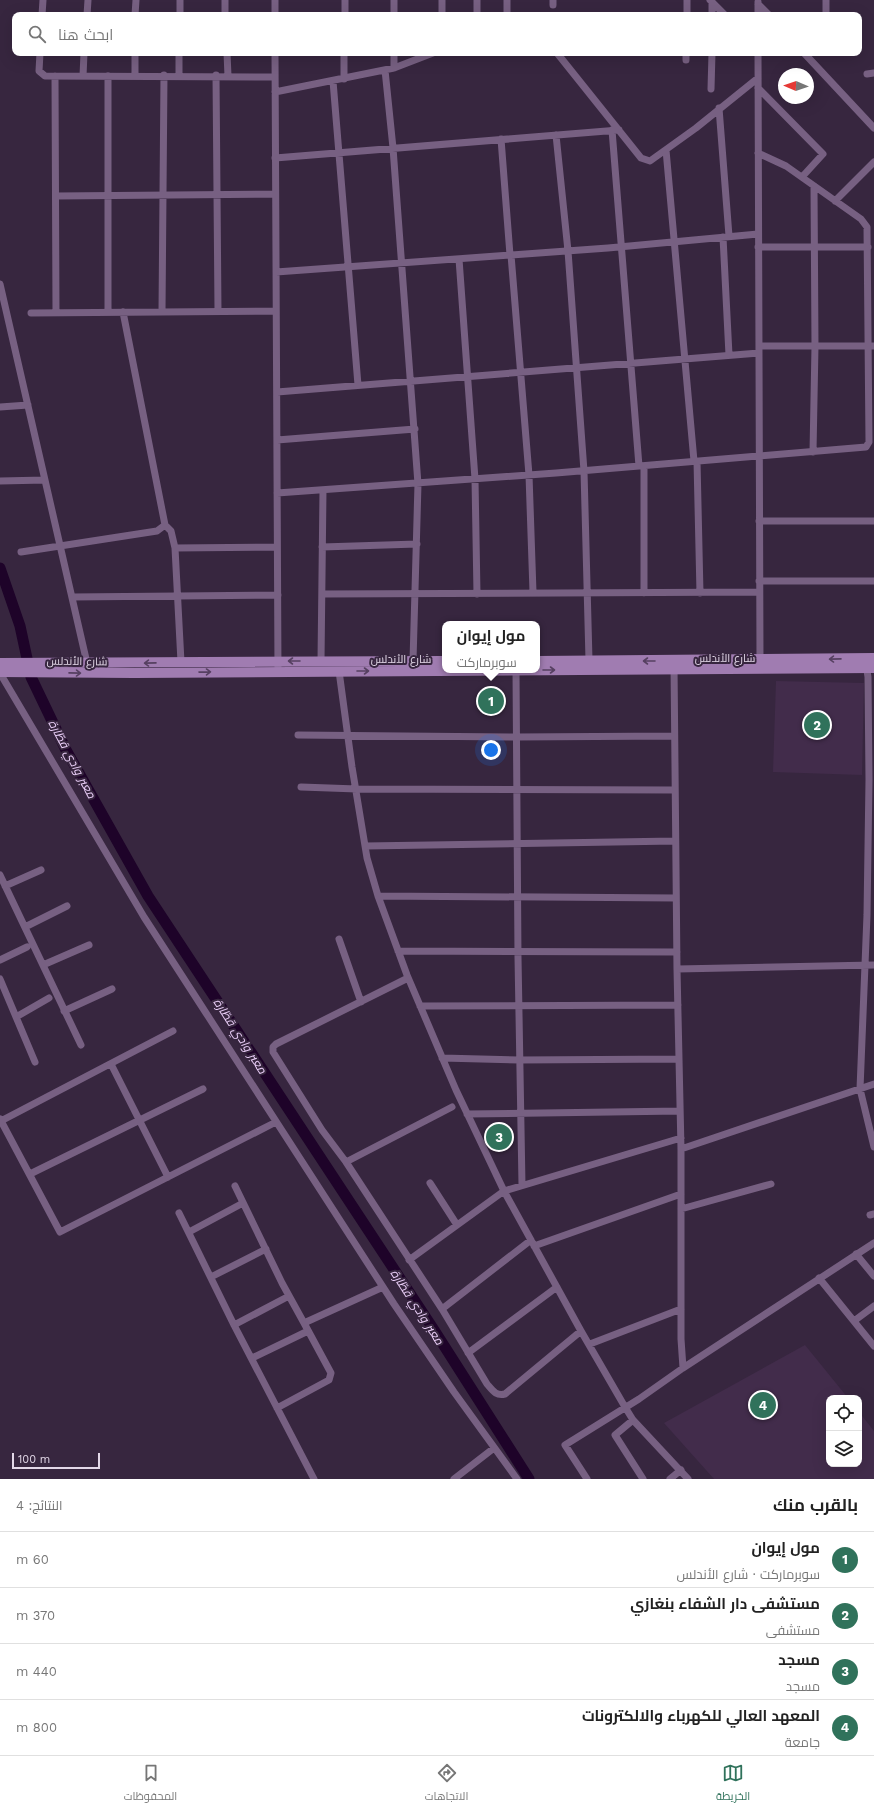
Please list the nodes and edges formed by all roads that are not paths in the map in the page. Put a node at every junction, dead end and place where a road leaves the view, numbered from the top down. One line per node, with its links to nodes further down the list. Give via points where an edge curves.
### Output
1 (43, 0): 16 (street)
2 (88, 0): 17 (street)
3 (136, 0): 18 (street)
4 (180, 0): 19 (street)
5 (225, 0): 20 (street)
6 (274, 0): 21 (street)
7 (345, 0): 22 (street)
8 (394, 0): 23 (street)
9 (442, 0): 24 (street)
10 (477, 0): 25 (street)
11 (507, 0): 26 (street)
12 (687, 0): 27 (street)
13 (826, 0): 31 (street)
14 (712, 1): 28 (street); 29 (street)
15 (758, 2): 30 (street)
16 (42, 12)
17 (87, 12)
18 (135, 12)
19 (180, 12)
20 (225, 12)
21 (274, 12)
22 (345, 12)
23 (394, 12)
24 (442, 12)
25 (477, 12)
26 (507, 12)
27 (687, 12)
28 (712, 12)
29 (722, 12)
30 (766, 12)
31 (826, 12)
32 (40, 56): 48 (street, via 40,73)
33 (84, 56): 49 (street)
34 (135, 56): 51 (street)
35 (179, 56): 47 (street)
36 (227, 56): 54 (street)
37 (274, 56): 55 (street)
38 (344, 56): 56 (street)
39 (394, 56): 45 (street)
40 (425, 56): 45 (street)
41 (559, 56): 64 (street)
42 (712, 56): 60 (street)
43 (758, 56): 57 (street)
44 (807, 56): 63 (street)
45 (394, 68): 46 (street)
46 (385, 70): 56 (street); 67 (street)
47 (179, 75): 52 (street); 53 (street)
48 (55, 76): 49 (street); 79 (street)
49 (83, 76): 50 (street)
50 (108, 76): 51 (street); 77 (street)
51 (135, 76): 52 (street)
52 (164, 76): 78 (street)
53 (216, 76): 54 (street); 75 (street)
54 (228, 76): 55 (street)
55 (274, 77): 61 (street)
56 (344, 78): 58 (street)
57 (758, 78): 59 (street); 62 (street)
58 (333, 81): 61 (street); 69 (street)
59 (758, 88): 70 (street); 73 (street, via 824,154)
60 (711, 89)
61 (275, 92): 71 (street)
62 (719, 108): 68 (street); 82 (street)
63 (874, 128)
64 (616, 130): 65 (street); 68 (street, via 641,158 646,160 654,159); 85 (street)
65 (556, 135): 66 (street); 88 (street)
66 (501, 139): 67 (street); 89 (street)
67 (393, 148): 69 (street); 91 (street)
68 (666, 150): 83 (street)
69 (338, 153): 71 (street); 92 (street)
70 (758, 153): 73 (street); 81 (street)
71 (275, 158): 76 (street)
72 (874, 162): 80 (street)
73 (802, 177): 74 (street)
74 (814, 186): 80 (street); 87 (street)
75 (217, 194): 76 (street); 78 (street); 96 (street)
76 (275, 194): 93 (street)
77 (108, 195): 78 (street); 79 (street); 98 (street)
78 (163, 195): 100 (street)
79 (56, 196): 102 (street)
80 (835, 201): 84 (street, via 866,224)
81 (758, 234): 82 (street); 86 (street)
82 (726, 237): 83 (street); 106 (street)
83 (676, 242): 85 (street); 107 (street)
84 (870, 246): 87 (street); 104 (street)
85 (621, 247): 88 (street); 108 (street)
86 (758, 247): 87 (street); 105 (street)
87 (815, 248): 103 (street)
88 (568, 251): 89 (street); 109 (street)
89 (511, 255): 90 (street); 110 (street)
90 (459, 259): 91 (street); 111 (street)
91 (402, 263): 92 (street); 112 (street)
92 (349, 267): 93 (street); 113 (street)
93 (276, 272): 97 (street)
94 (0, 284): 95 (street)
95 (3, 311): 115 (street)
96 (218, 311): 97 (street); 100 (street)
97 (276, 311): 114 (street)
98 (108, 312): 99 (street); 102 (street)
99 (123, 312): 100 (street); 135 (street)
100 (162, 312)
101 (31, 313): 102 (street)
102 (56, 313)
103 (815, 346): 104 (street); 105 (street); 121 (street)
104 (871, 346): 119 (street, via 869,442)
105 (759, 349): 106 (street); 122 (street)
106 (729, 355): 107 (street)
107 (685, 359): 108 (street); 123 (street)
108 (630, 364): 109 (street); 124 (street)
109 (576, 368): 110 (street); 125 (street)
110 (521, 373): 111 (street); 126 (street)
111 (467, 377): 112 (street); 127 (street)
112 (412, 381): 113 (street); 117 (street)
113 (358, 385): 114 (street)
114 (277, 392): 118 (street)
115 (28, 405): 116 (street); 128 (street)
116 (0, 407)
117 (415, 430): 118 (street); 130 (street)
118 (277, 440): 132 (street)
119 (863, 449): 120 (street); 121 (street)
120 (874, 449)
121 (813, 452): 122 (street)
122 (759, 456): 123 (street); 133 (street)
123 (695, 461): 124 (street); 148 (street)
124 (641, 466): 125 (street); 147 (street)
125 (584, 471): 126 (street); 146 (street)
126 (529, 475): 127 (street); 144 (street)
127 (475, 479): 130 (street); 150 (street)
128 (45, 480): 129 (street); 137 (street)
129 (0, 481)
130 (418, 484): 131 (street); 136 (street)
131 (323, 490): 132 (street); 139 (street)
132 (277, 494): 138 (street)
133 (759, 521): 134 (street); 142 (street)
134 (874, 521)
135 (165, 525): 137 (street, via 156,531); 140 (street, via 171,530)
136 (417, 544): 139 (street); 152 (street)
137 (60, 546): 141 (street); 154 (street)
138 (278, 547): 140 (street); 151 (street)
139 (322, 547): 149 (street)
140 (175, 548): 153 (street)
141 (21, 552)
142 (759, 581): 143 (street); 145 (street)
143 (874, 581)
144 (533, 592): 146 (street); 150 (street)
145 (759, 592): 148 (street); 156 (street)
146 (587, 593): 147 (street); 155 (street)
147 (644, 593): 148 (street)
148 (700, 593)
149 (322, 594): 152 (street); 157 (street)
150 (476, 594): 152 (street)
151 (278, 595): 153 (street); 166 (street)
152 (415, 595): 158 (street)
153 (178, 596): 154 (street); 161 (street)
154 (72, 597): 163 (street)
155 (588, 660): 160 (main road, شارع الأندلس); 165 (main road, شارع الأندلس, one-way to 155)
156 (760, 660): 164 (main road, شارع الأندلس, one-way to 156); 165 (main road, شارع الأندلس)
157 (321, 661): 158 (main road, شارع الأندلس); 166 (main road, شارع الأندلس, one-way to 166)
158 (413, 661): 159 (main road, شارع الأندلس)
159 (442, 661)
160 (540, 661)
161 (181, 662): 163 (main road, شارع الأندلس, one-way to 163); 166 (main road, شارع الأندلس)
162 (0, 663): 168 (main road, شارع الأندلس)
163 (87, 663): 167 (main road, شارع الأندلس)
164 (870, 663): 165 (main road, شارع الأندلس); 183 (street)
165 (674, 665): 169 (main road, شارع الأندلس, one-way to 165); 176 (street)
166 (278, 666): 167 (main road, شارع الأندلس, one-way to 166, via 118,673); 171 (main road, شارع الأندلس)
167 (36, 667): 168 (main road, شارع الأندلس)
168 (16, 668): 172 (main road, شارع الأندلس)
169 (540, 669)
170 (442, 670): 171 (main road, شارع الأندلس, one-way to 170)
171 (339, 671): 175 (street)
172 (0, 672): 234 (street, via 144,917)
173 (516, 673): 177 (street)
174 (298, 735): 175 (street)
175 (348, 736): 177 (street); 179 (street)
176 (674, 736): 177 (street); 181 (street)
177 (516, 737): 180 (street)
178 (301, 787): 179 (street)
179 (357, 789): 180 (street); 185 (street)
180 (516, 789): 181 (street); 184 (street)
181 (675, 790): 182 (street)
182 (675, 841): 184 (street); 191 (street)
183 (871, 841): 193 (street)
184 (516, 844): 185 (street); 190 (street)
185 (366, 846): 189 (street)
186 (41, 870): 188 (street)
187 (0, 875): 188 (street)
188 (5, 886): 194 (street)
189 (378, 896): 190 (street); 198 (street)
190 (517, 896): 191 (street); 199 (street)
191 (676, 898): 200 (street)
192 (67, 906): 194 (street)
193 (870, 915): 203 (street)
194 (25, 927): 202 (street)
195 (339, 939): 212 (street)
196 (90, 945): 202 (street)
197 (27, 947): 201 (street)
198 (398, 951): 199 (street); 206 (street)
199 (517, 951): 200 (street); 213 (street)
200 (677, 952): 205 (street)
201 (0, 960)
202 (43, 965): 216 (street)
203 (866, 965): 204 (street); 205 (street); 227 (street)
204 (874, 965)
205 (677, 969): 214 (street)
206 (408, 978): 212 (street); 215 (street)
207 (0, 979): 209 (street)
208 (112, 989): 216 (street)
209 (7, 996): 211 (street); 217 (street)
210 (49, 998): 217 (street)
211 (0, 1000)
212 (361, 1002): 238 (street, via 273,1047 273,1052 322,1130)
213 (518, 1005): 214 (street); 215 (street); 222 (street)
214 (678, 1005): 221 (street)
215 (420, 1006): 220 (street)
216 (64, 1011): 219 (street)
217 (16, 1017): 223 (street)
218 (173, 1031): 224 (street)
219 (80, 1046)
220 (442, 1058): 222 (street); 230 (street)
221 (679, 1059): 222 (street); 229 (street)
222 (519, 1060): 231 (street)
223 (34, 1062)
224 (111, 1064): 232 (street); 233 (street)
225 (874, 1084): 227 (street)
226 (203, 1089): 232 (street)
227 (860, 1089): 236 (street); 237 (street)
228 (452, 1107): 238 (street)
229 (680, 1111): 231 (street); 235 (street)
230 (467, 1114): 231 (street); 245 (street)
231 (520, 1114): 243 (street)
232 (139, 1119): 239 (street); 240 (street)
233 (1, 1120): 239 (street)
234 (276, 1122): 240 (street); 260 (street)
235 (681, 1138): 237 (street); 243 (street)
236 (874, 1147)
237 (681, 1149): 246 (street)
238 (346, 1162): 256 (street)
239 (30, 1174): 240 (street, via 60,1232)
240 (168, 1177)
241 (430, 1183): 250 (street)
242 (770, 1184): 248 (street)
243 (522, 1185): 245 (street)
244 (235, 1186): 247 (street)
245 (504, 1191): 250 (street); 252 (street)
246 (681, 1194): 248 (street); 252 (street)
247 (243, 1203): 251 (street); 254 (street)
248 (681, 1209): 265 (street)
249 (179, 1213): 251 (street)
250 (457, 1226): 256 (street)
251 (189, 1232): 258 (street)
252 (533, 1243): 261 (street); 264 (street)
253 (874, 1243): 255 (street)
254 (266, 1249): 258 (street); 262 (street)
255 (856, 1254): 257 (street); 259 (street)
256 (409, 1260): 264 (street)
257 (874, 1276)
258 (211, 1277): 268 (street)
259 (819, 1278): 266 (street); 275 (street)
260 (383, 1287): 267 (street); 279 (street)
261 (557, 1287): 270 (street); 273 (street)
262 (289, 1296): 267 (street); 268 (street)
263 (874, 1306): 266 (street)
264 (442, 1309): 273 (street)
265 (681, 1310): 271 (street); 275 (street)
266 (854, 1321): 272 (street)
267 (304, 1323): 269 (street)
268 (234, 1325): 274 (street)
269 (308, 1331): 274 (street); 277 (street, via 331,1377)
270 (581, 1331): 271 (street); 273 (street, via 505,1394 500,1395 494,1393)
271 (590, 1344): 276 (street)
272 (874, 1346)
273 (468, 1353)
274 (252, 1358): 277 (street)
275 (683, 1368): 276 (street)
276 (625, 1407): 278 (street); 284 (street, via 565,1445)
277 (277, 1408): 281 (street)
278 (633, 1420): 280 (street); 285 (street, via 615,1435)
279 (494, 1448): 282 (street); 283 (street)
280 (680, 1470): 286 (street); 287 (street)
281 (314, 1479)
282 (454, 1479)
283 (517, 1479)
284 (587, 1479)
285 (643, 1479)
286 (670, 1479)
287 (688, 1479)

